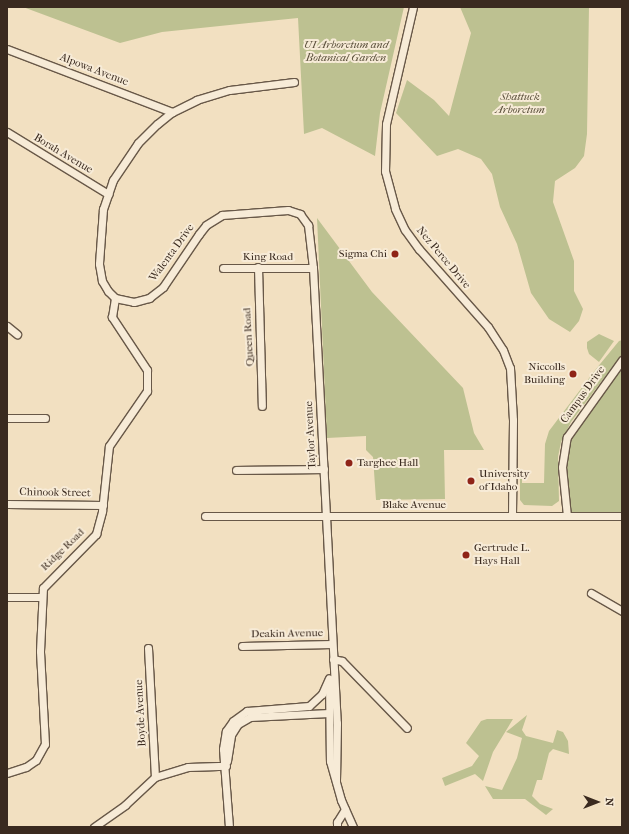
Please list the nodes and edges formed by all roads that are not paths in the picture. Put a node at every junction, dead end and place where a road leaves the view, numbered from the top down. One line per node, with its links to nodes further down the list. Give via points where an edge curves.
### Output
1 (413, 7): 24 (street, Nez Perce Drive, via 386,124 385,171 395,209 406,230 419,249 488,327 503,350 510,368 513,420)
2 (7, 49): 4 (street, Alpowa Avenue)
3 (294, 82): 4 (street, via 229,90 197,100)
4 (172, 112): 6 (street, via 138,143 113,180)
5 (7, 132): 6 (street, Borah Avenue)
6 (108, 194): 11 (street, via 100,226 99,264 104,287)
7 (300, 214): 10 (street, Taylor Avenue, via 310,235); 11 (street, Walenta Drive, via 282,210 222,215 206,225 156,294 134,302)
8 (223, 268): 9 (street, King Road)
9 (258, 268): 10 (street, King Road); 15 (street, Queen Road)
10 (313, 268): 18 (street, Taylor Avenue)
11 (115, 298): 21 (street, Ridge Road, via 112,317 147,370 149,383 144,399 109,446)
12 (7, 326): 13 (street)
13 (17, 334)
14 (622, 360): 25 (street, Campus Drive, via 567,437 562,467)
15 (262, 406)
16 (7, 418): 17 (street)
17 (45, 418)
18 (324, 469): 19 (street); 22 (street, Taylor Avenue)
19 (236, 470)
20 (7, 504): 21 (street, Chinook Street)
21 (103, 505): 29 (street, Ridge Road, via 96,534 46,583)
22 (326, 515): 23 (street, Blake Avenue); 24 (street, Blake Avenue); 31 (street, Taylor Avenue)
23 (205, 516)
24 (512, 516): 25 (street, Blake Avenue)
25 (567, 516): 26 (street, Blake Avenue)
26 (622, 516)
27 (591, 593): 30 (street)
28 (7, 597): 29 (street)
29 (41, 597): 40 (street, Ridge Road, via 40,651 45,744 36,760 26,767)
30 (622, 611)
31 (332, 644): 32 (street, Deakin Avenue); 34 (street, Taylor Avenue)
32 (242, 646)
33 (148, 648): 41 (street, Boyde Avenue)
34 (333, 659): 35 (street, Taylor Avenue); 36 (street, Taylor Avenue); 38 (street, via 342,660)
35 (329, 678): 37 (street, Taylor Avenue); 39 (street, via 322,694 309,706 258,710 239,715 226,731 223,740)
36 (336, 697): 37 (street, Taylor Avenue); 42 (street, Taylor Avenue)
37 (329, 713): 39 (street, via 250,717 238,724 231,734); 42 (street, Taylor Avenue, via 330,760)
38 (407, 728)
39 (226, 766): 41 (street, via 188,767); 45 (street)
40 (7, 773)
41 (155, 777): 44 (street, via 126,805)
42 (336, 781): 43 (street, Taylor Avenue)
43 (345, 810): 46 (street, via 336,822); 47 (street, Taylor Avenue)
44 (94, 827)
45 (229, 827)
46 (337, 827)
47 (353, 827)

